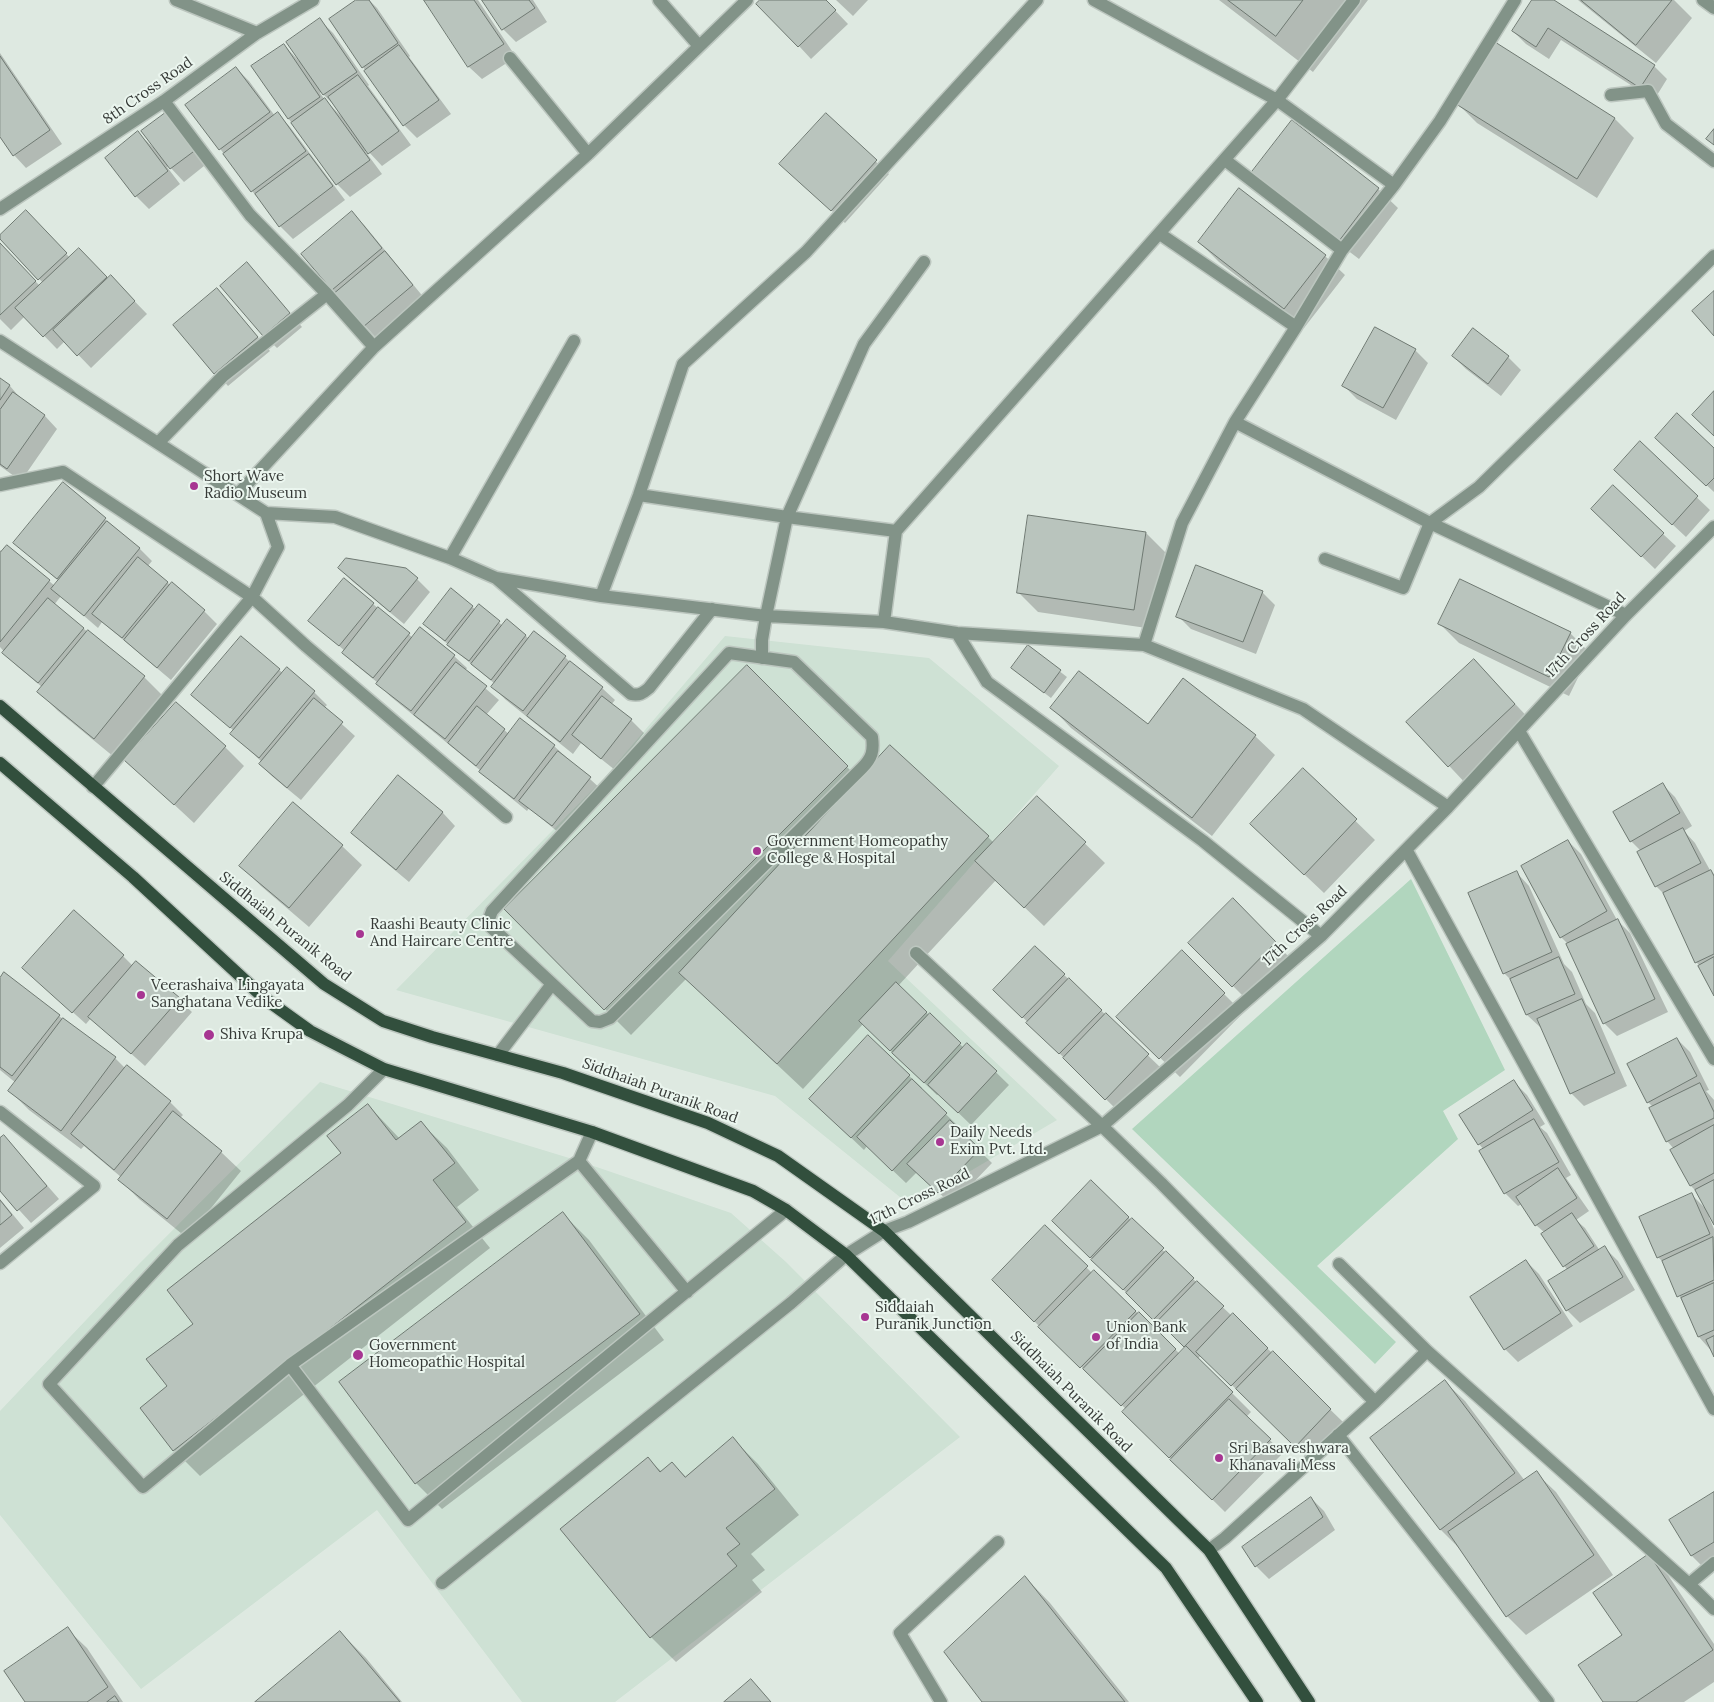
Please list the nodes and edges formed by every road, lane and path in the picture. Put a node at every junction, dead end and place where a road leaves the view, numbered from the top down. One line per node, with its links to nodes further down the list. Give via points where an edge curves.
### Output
1 (176, 0): 11 (street)
2 (313, 0): 11 (street, 8th Cross Road)
3 (660, 0): 12 (street)
4 (746, 0): 12 (street)
5 (1037, 0): 35 (street, via 806,252 683,364)
6 (1094, 0): 15 (street)
7 (1354, 0): 15 (street)
8 (1515, 0): 20 (street, via 1440,121)
9 (1703, 0): 10 (street)
10 (1714, 8)
11 (257, 33): 16 (street, 8th Cross Road)
12 (699, 46): 17 (street)
13 (510, 58): 17 (street)
14 (1611, 95): 19 (street, via 1648,91 1666,124)
15 (1277, 100): 18 (street); 20 (street)
16 (164, 101): 21 (street, 8th Cross Road); 26 (street, via 250,215)
17 (588, 154): 30 (street)
18 (1225, 160): 22 (street); 23 (street)
19 (1714, 161)
20 (1394, 185): 23 (street)
21 (0, 209)
22 (1160, 234): 27 (street); 40 (street)
23 (1342, 250): 27 (street)
24 (1714, 256): 38 (street, via 1479,487)
25 (924, 262): 37 (street, via 864,344)
26 (327, 294): 30 (street); 32 (street, via 223,376)
27 (1296, 327): 31 (street)
28 (0, 341): 32 (street)
29 (574, 341): 41 (street)
30 (374, 347): 34 (street)
31 (1235, 422): 38 (street); 51 (street, via 1182,523)
32 (158, 443): 34 (street)
33 (0, 484): 45 (street, via 64,472)
34 (238, 494): 36 (street)
35 (639, 495): 37 (street); 44 (street)
36 (266, 513): 41 (street, via 335,517); 45 (street, via 278,546)
37 (787, 517): 40 (street); 48 (street)
38 (1430, 523): 42 (street, via 1403,588); 47 (street)
39 (1714, 527): 47 (street, 17th Cross Road)
40 (896, 530): 49 (street)
41 (450, 558): 43 (street)
42 (1325, 559)
43 (496, 578): 44 (street); 46 (street, via 637,695 649,688)
44 (601, 596): 46 (street)
45 (252, 597): 56 (street); 58 (street)
46 (712, 609): 48 (street)
47 (1626, 615): 54 (street, 17th Cross Road)
48 (766, 616): 49 (street); 52 (street)
49 (884, 622): 50 (street)
50 (957, 633): 51 (street); 60 (street, via 987,682 1203,842)
51 (1144, 645): 57 (street, via 1303,709)
52 (762, 658): 62 (street, via 729,654 492,911 491,927); 62 (street, via 794,662 872,737 874,747 868,762 610,1018 592,1021)
53 (0, 706): 56 (main road, Siddhaiah Puranik Road)
54 (1519, 731): 57 (street, 17th Cross Road); 64 (street)
55 (0, 763): 65 (main road, via 133,877 264,998 310,1031)
56 (93, 786): 63 (main road, Siddhaiah Puranik Road, via 324,984 383,1021)
57 (1448, 808): 59 (street, 17th Cross Road)
58 (506, 816)
59 (1407, 851): 60 (street, 17th Cross Road); 79 (street)
60 (1321, 936): 67 (street, 17th Cross Road)
61 (916, 953): 67 (street)
62 (552, 984): 63 (street)
63 (498, 1055): 71 (main road, Siddhaiah Puranik Road, via 563,1073 708,1123 778,1156)
64 (1714, 1059)
65 (384, 1069): 68 (main road); 77 (street, via 348,1105 178,1246 49,1384 143,1487)
66 (0, 1112): 73 (street, via 94,1186)
67 (1102, 1126): 71 (street, 17th Cross Road); 78 (street)
68 (592, 1132): 69 (street); 70 (main road, via 753,1190)
69 (578, 1161): 75 (street); 77 (street)
70 (786, 1210): 72 (main road); 75 (street)
71 (884, 1231): 72 (street, 17th Cross Road); 82 (main road, Siddhaiah Puranik Road)
72 (846, 1254): 84 (street, 17th Cross Road); 88 (main road, via 1166,1568)
73 (0, 1263)
74 (1338, 1264): 76 (street)
75 (687, 1292): 77 (street, via 408,1520)
76 (1427, 1351): 78 (street); 85 (street)
77 (290, 1364)
78 (1375, 1402): 80 (street)
79 (1714, 1409)
80 (1338, 1435): 82 (street); 90 (street)
81 (998, 1542): 87 (street, via 900,1633)
82 (1209, 1550): 89 (main road, Siddhaiah Puranik Road)
83 (1714, 1564): 85 (street)
84 (442, 1583)
85 (1689, 1584): 86 (street)
86 (1714, 1609)
87 (941, 1702)
88 (1257, 1702)
89 (1309, 1702)
90 (1548, 1702)

